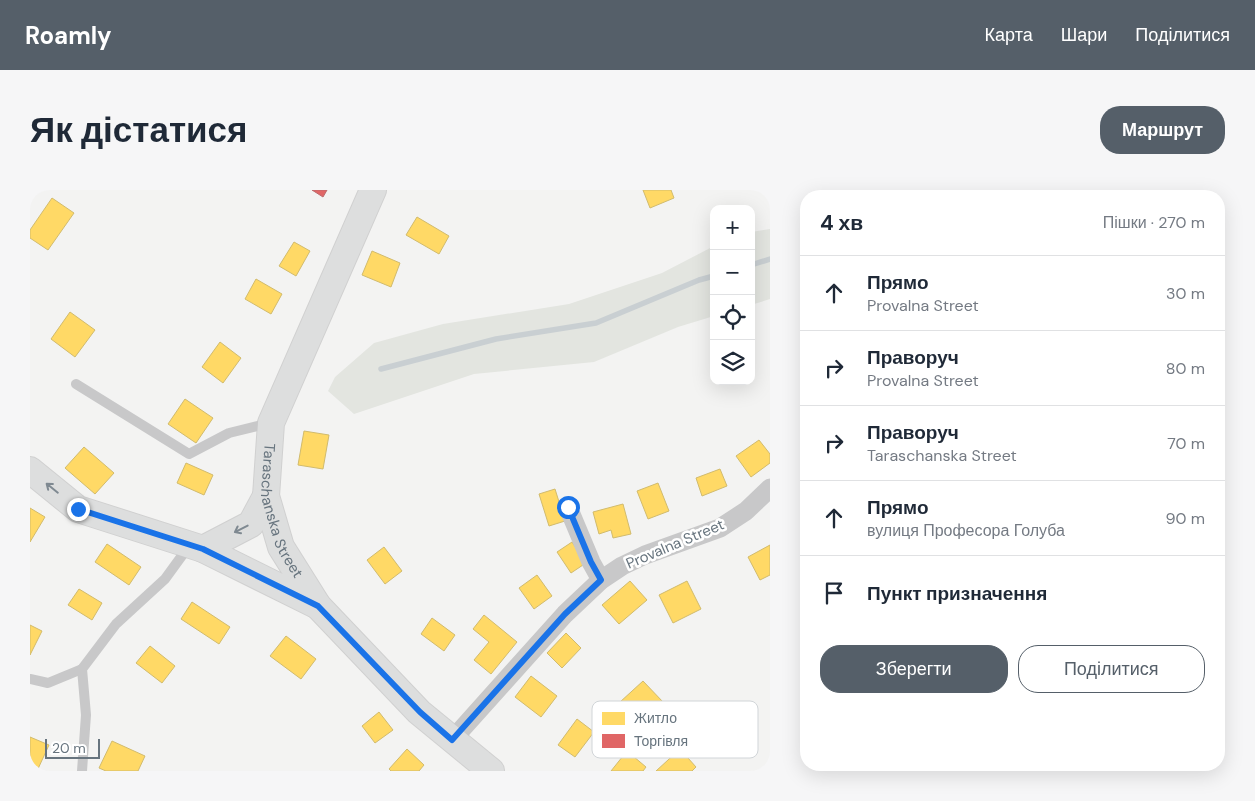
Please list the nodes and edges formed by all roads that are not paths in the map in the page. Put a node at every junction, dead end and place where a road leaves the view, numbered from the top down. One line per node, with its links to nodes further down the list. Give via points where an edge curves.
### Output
1 (373, 190): 3 (main road, Taraschanska Street)
2 (76, 384): 3 (lane, via 189,454 229,433)
3 (271, 423): 6 (main road, Taraschanska Street)
4 (30, 470): 8 (main road, one-way to 4, via 78,509)
5 (770, 488): 9 (street, Provalna Street, via 746,511 720,528 645,555)
6 (266, 496): 8 (main road, one-way to 8, via 251,524); 10 (main road, Taraschanska Street, via 281,547)
7 (568, 507): 9 (street)
8 (196, 547): 10 (main road); 11 (lane, via 116,624)
9 (601, 580): 13 (street, Provalna Street, via 565,614)
10 (318, 606): 13 (main road, Taraschanska Street, via 420,712)
11 (82, 669): 12 (lane, via 48,683); 14 (lane, via 86,715)
12 (30, 679)
13 (452, 740): 15 (main road, Taraschanska Street)
14 (82, 771)
15 (491, 771)

